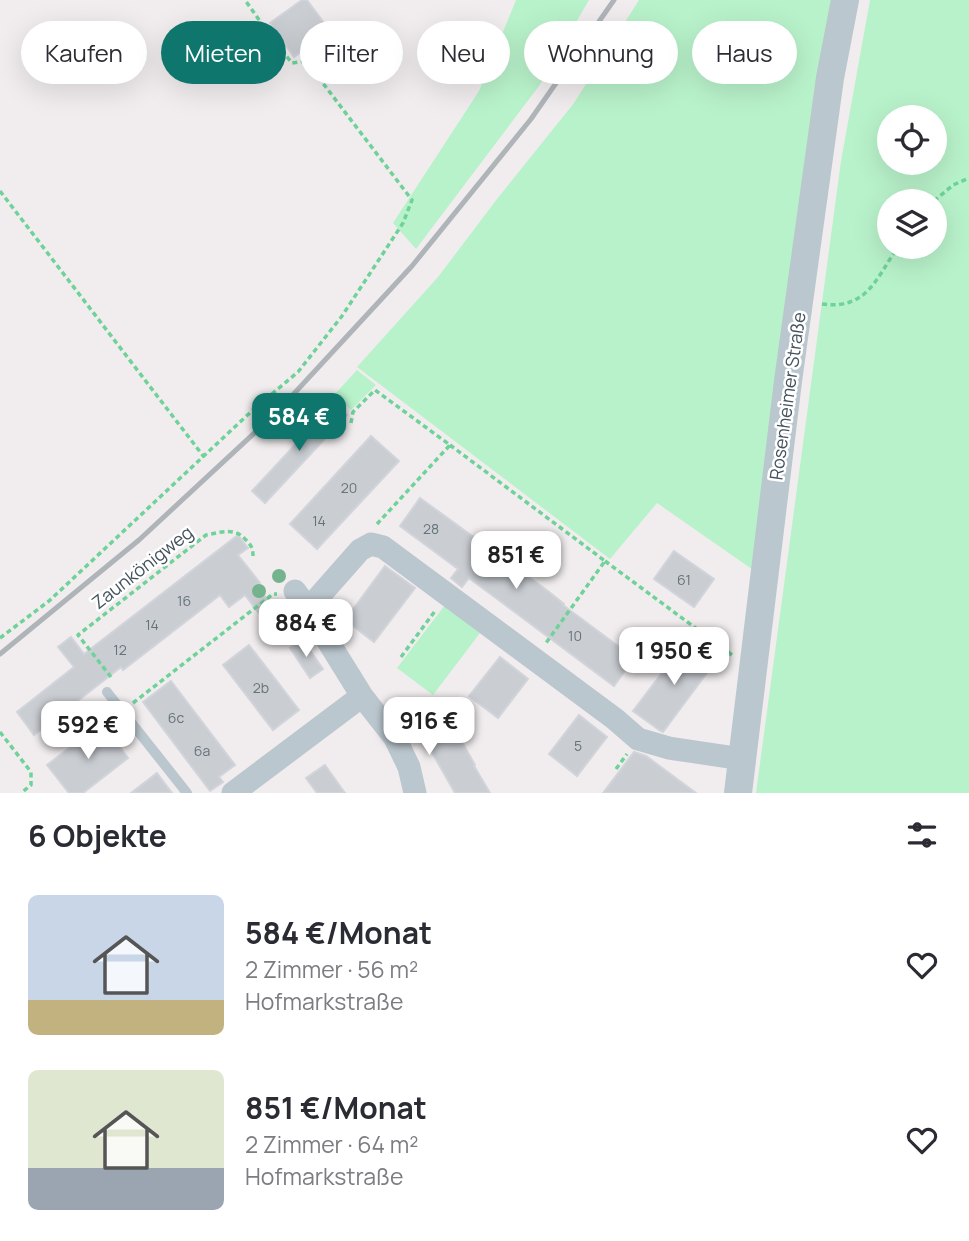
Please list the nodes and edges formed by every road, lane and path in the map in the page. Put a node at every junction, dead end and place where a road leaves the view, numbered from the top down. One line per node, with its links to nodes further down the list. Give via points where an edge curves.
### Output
1 (246, 0): 10 (path, via 292,63 306,61 412,200 403,223 342,316 298,372)
2 (845, 0): 7 (street, Rosenheimer Straße)
3 (969, 178): 4 (path)
4 (947, 190)
5 (0, 191): 10 (path)
6 (890, 259): 7 (path, via 859,299 835,305)
7 (800, 299): 25 (street, Rosenheimer Straße)
8 (351, 423): 9 (path, via 353,412 375,390)
9 (450, 445): 11 (path, via 371,530); 13 (path)
10 (204, 457): 17 (path, via 49,601)
11 (371, 544): 14 (street, via 383,547); 15 (street)
12 (253, 556): 16 (path, Zaunkönigweg, via 253,548 240,533 206,535)
13 (605, 561): 18 (path); 20 (path)
14 (447, 595): 19 (path); 20 (street)
15 (302, 600): 22 (street); 23 (path, via 273,594)
16 (78, 635)
17 (0, 638)
18 (732, 655)
19 (401, 657)
20 (534, 659): 25 (street, via 638,740)
21 (107, 692): 27 (lane)
22 (362, 696): 28 (street); 29 (street, via 396,738)
23 (132, 705)
24 (0, 732): 26 (path, via 30,772 31,785)
25 (743, 759): 30 (street, Rosenheimer Straße)
26 (24, 792)
27 (187, 793)
28 (233, 793)
29 (415, 793)
30 (738, 793)

